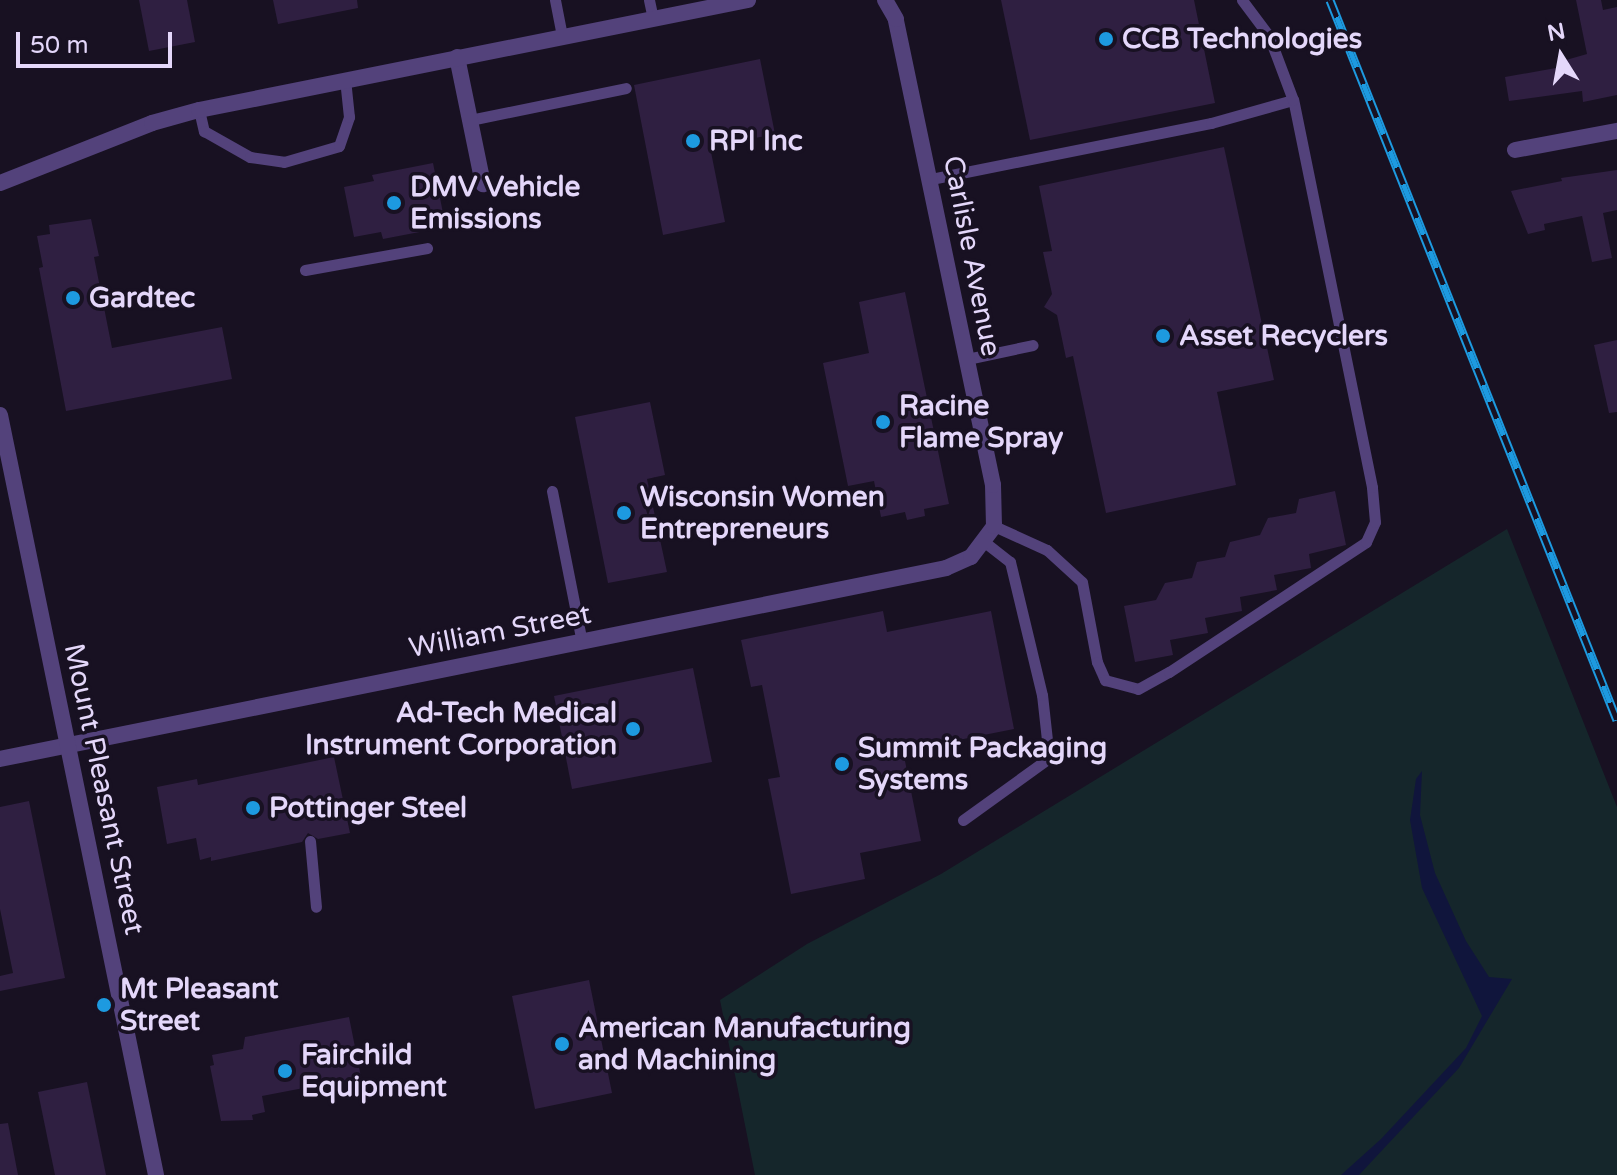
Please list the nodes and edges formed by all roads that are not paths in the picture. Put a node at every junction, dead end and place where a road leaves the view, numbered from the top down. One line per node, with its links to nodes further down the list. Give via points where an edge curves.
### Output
1 (555, 0): 7 (lane)
2 (649, 0): 6 (lane)
3 (748, 0): 6 (street)
4 (885, 0): 16 (street, Carlisle Avenue, via 896,19)
5 (1242, 0): 11 (lane, via 1269,36)
6 (653, 19): 7 (street)
7 (562, 36): 8 (street)
8 (457, 57): 9 (street); 13 (street)
9 (345, 81): 12 (street); 12 (lane, via 349,117 339,146 284,162 250,157 204,131)
10 (626, 88): 13 (lane)
11 (1293, 100): 16 (lane, via 1211,123); 25 (lane, via 1372,487 1375,522 1366,542 1138,689 1105,680 1082,582 1047,550)
12 (199, 110): 17 (street)
13 (470, 120): 18 (street)
14 (1617, 131): 15 (street)
15 (1515, 150)
16 (931, 179): 22 (street, Carlisle Avenue)
17 (0, 183)
18 (483, 184)
19 (427, 248): 20 (lane)
20 (305, 270)
21 (1033, 345): 22 (lane)
22 (967, 359): 25 (street, Carlisle Avenue, via 993,485)
23 (0, 415): 28 (street, Mount Pleasant Street)
24 (552, 491): 27 (lane)
25 (994, 526): 26 (street, William Street)
26 (984, 542): 27 (street, William Street, via 971,557 946,568); 30 (lane, via 1010,562 1042,695 1049,758)
27 (582, 642): 28 (street, William Street)
28 (69, 745): 29 (street, William Street); 33 (street, Mount Pleasant Street)
29 (0, 759)
30 (963, 820)
31 (310, 841): 32 (lane)
32 (316, 907)
33 (156, 1175)

